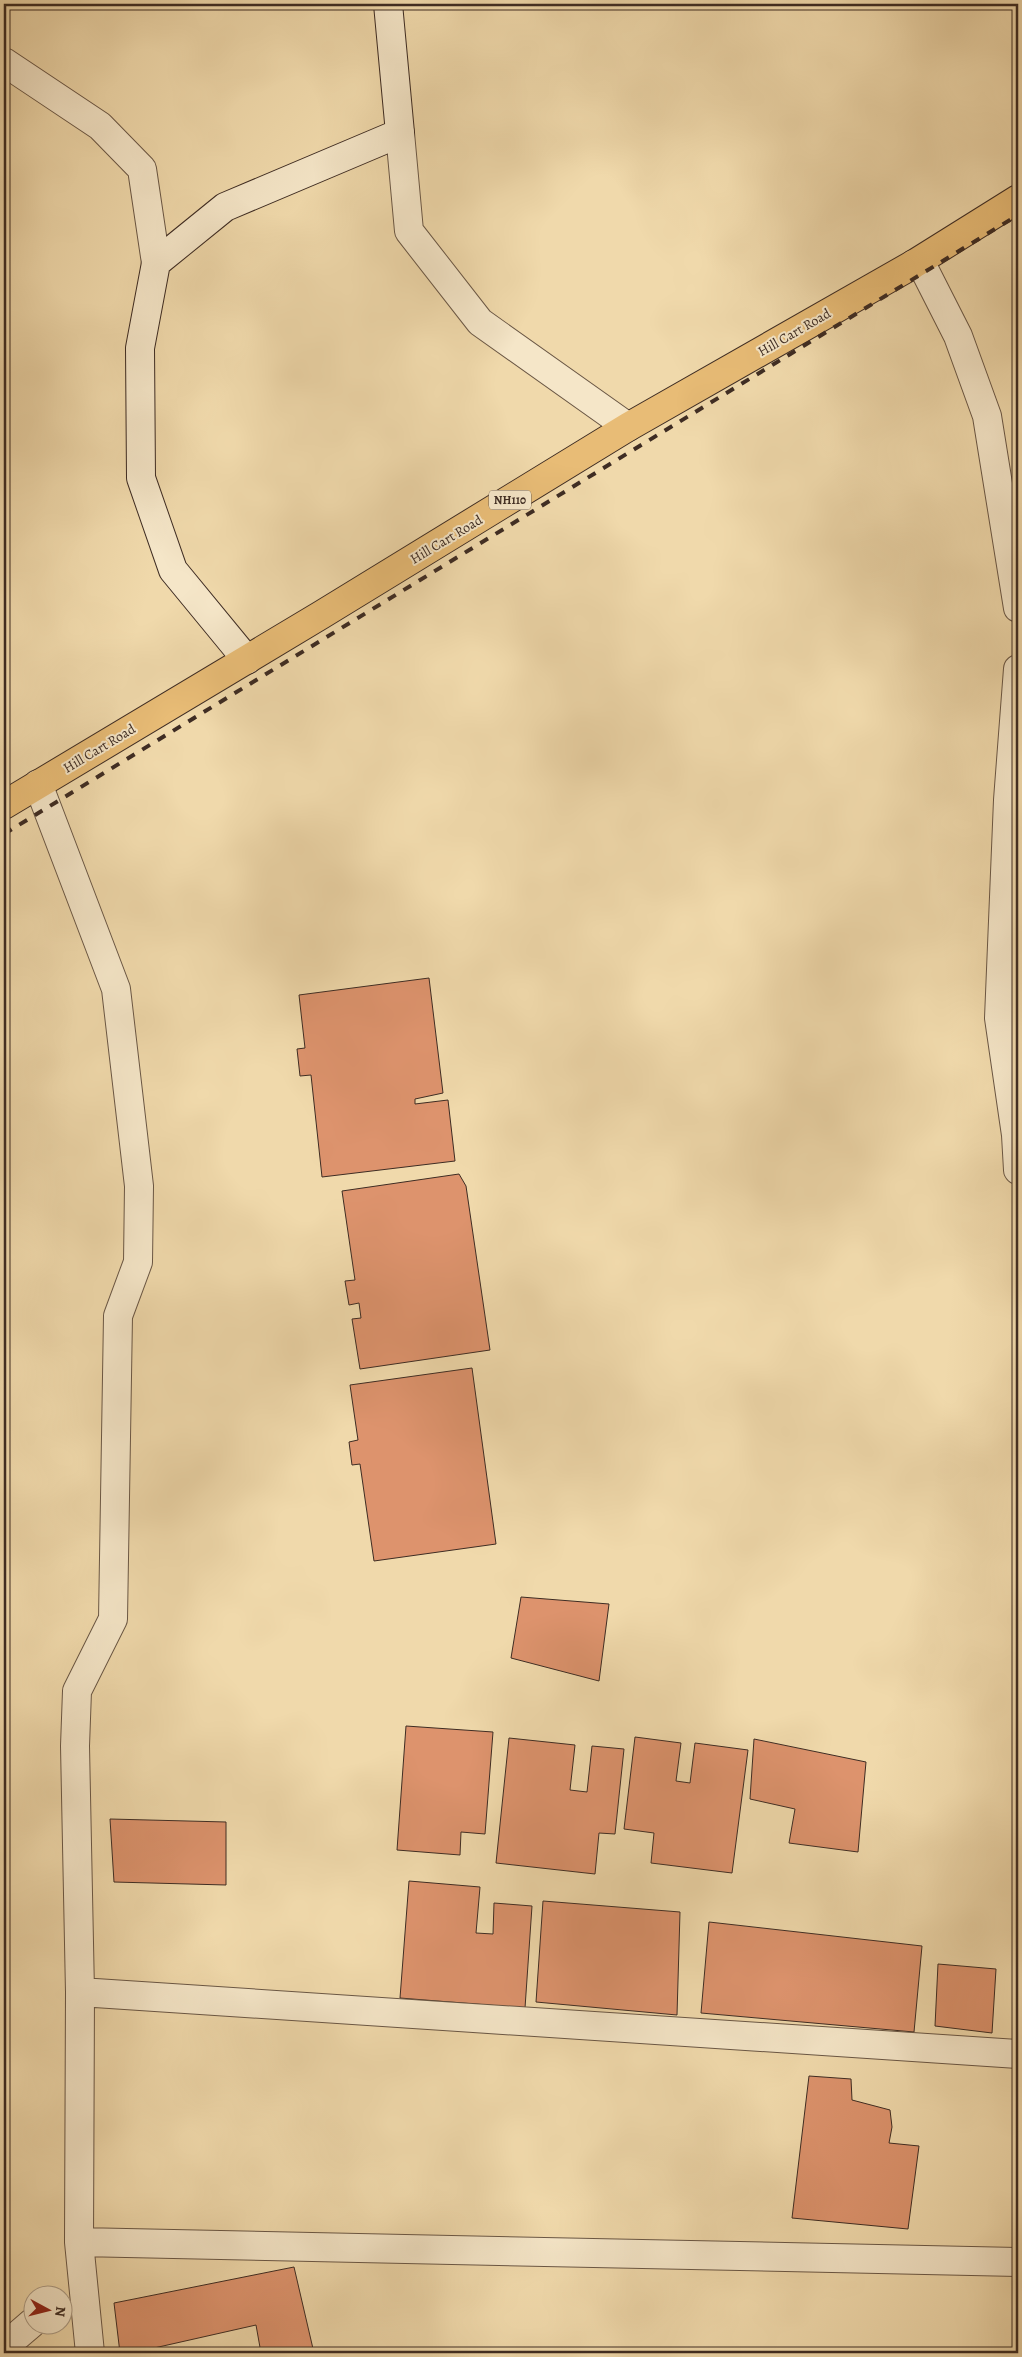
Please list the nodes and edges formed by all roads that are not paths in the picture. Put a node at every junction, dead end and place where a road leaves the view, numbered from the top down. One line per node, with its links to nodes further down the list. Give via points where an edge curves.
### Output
1 (388, 4): 3 (street)
2 (4, 62): 5 (street, via 100,126 142,169)
3 (400, 133): 5 (street, via 225,207); 7 (street, via 409,231 480,322)
4 (1018, 199): 6 (highway, Hill Cart Road / NH110)
5 (156, 263): 9 (street, via 140,348 141,478 174,570)
6 (914, 264): 7 (highway, Hill Cart Road / NH110); 8 (street, via 925,271 958,336 987,416)
7 (628, 427): 9 (highway, Hill Cart Road / NH110)
8 (1018, 608)
9 (247, 660): 11 (highway, Hill Cart Road / NH110)
10 (1018, 669): 13 (street, via 1008,800 999,1018)
11 (38, 784): 12 (highway, Hill Cart Road / NH110); 15 (street, via 116,989 139,1186 138,1262 118,1316 113,1619 77,1691 75,1746)
12 (4, 805)
13 (1017, 1134): 14 (street)
14 (1018, 1170)
15 (80, 1992): 16 (street); 17 (street)
16 (1018, 2054)
17 (79, 2242): 18 (street); 19 (street)
18 (1018, 2262)
19 (83, 2281): 20 (street); 23 (street)
20 (72, 2290)
21 (22, 2332): 22 (street)
22 (4, 2347)
23 (90, 2353)

